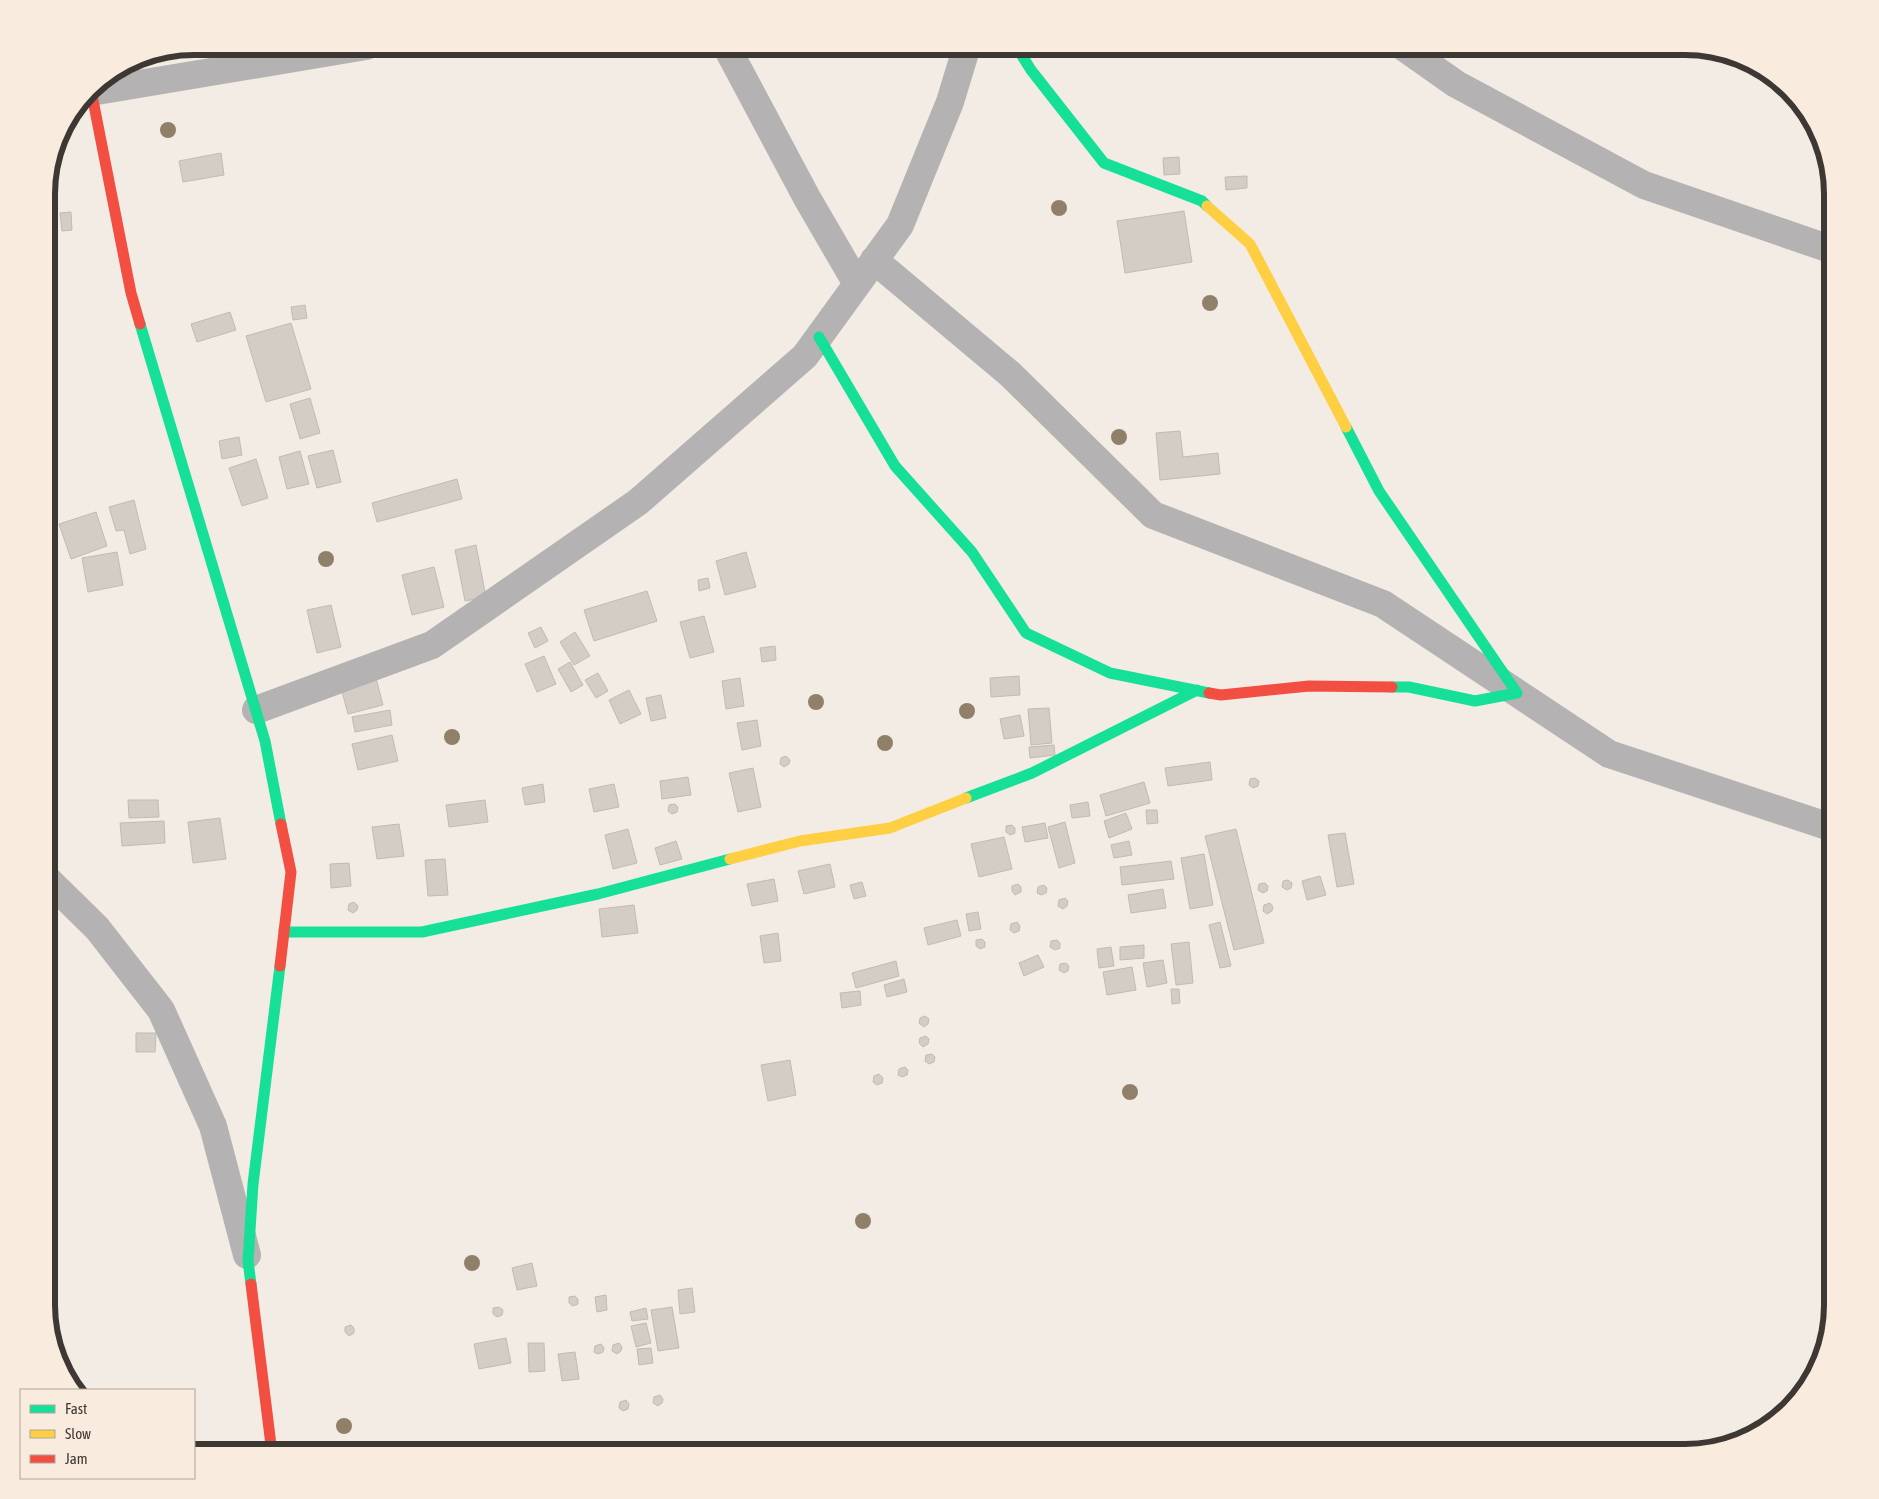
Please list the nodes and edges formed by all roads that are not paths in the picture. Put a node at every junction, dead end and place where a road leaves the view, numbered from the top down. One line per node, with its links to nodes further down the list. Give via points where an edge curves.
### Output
1 (312, 55): 6 (street)
2 (731, 55): 10 (street)
3 (964, 55): 9 (street, via 950,102 900,225)
4 (1022, 55): 13 (street, via 1104,163 1202,201 1250,244 1379,491)
5 (1415, 55): 8 (street, via 1456,84 1644,185)
6 (101, 90)
7 (92, 101): 14 (street, via 131,293)
8 (1824, 247)
9 (874, 260): 10 (street); 13 (street, via 1010,374 1153,515 1383,604)
10 (857, 284): 11 (street)
11 (819, 337): 12 (street, via 895,466 972,552 1026,633 1110,673); 14 (street, via 805,356 638,502 432,645)
12 (1197, 690): 13 (street, via 1221,695 1309,686 1409,686 1475,701); 17 (street, via 1032,773 890,828 800,841 598,894 422,932)
13 (1517, 693): 15 (street, via 1609,754)
14 (256, 710): 17 (street, via 291,872)
15 (1824, 825)
16 (55, 887): 18 (street, via 97,928 161,1010 213,1126)
17 (284, 930): 18 (street, via 253,1184)
18 (248, 1261): 19 (street)
19 (271, 1444)

